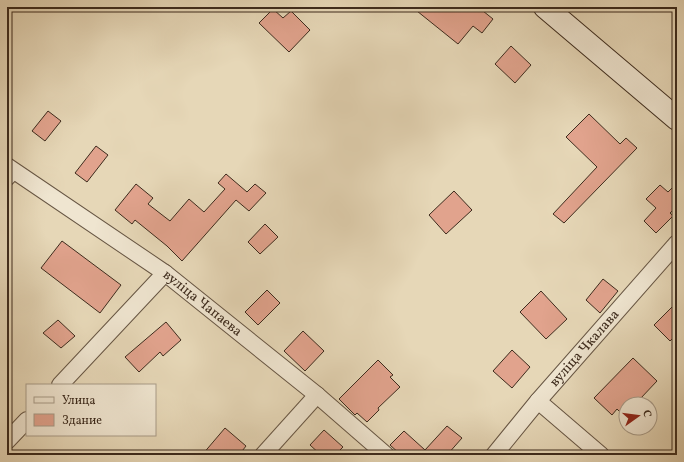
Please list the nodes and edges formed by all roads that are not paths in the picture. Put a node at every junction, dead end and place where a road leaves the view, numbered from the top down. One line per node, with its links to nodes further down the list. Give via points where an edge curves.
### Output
1 (545, 7): 2 (main road)
2 (677, 119)
3 (10, 174): 5 (street, вуліца Чапаева)
4 (677, 243): 8 (street, вуліца Чкалава)
5 (165, 273): 6 (street); 7 (street, вуліца Чапаева)
6 (61, 384)
7 (317, 395): 11 (street); 12 (street, вуліца Чапаева)
8 (538, 401): 13 (street, вуліца Чкалава); 14 (street)
9 (26, 421): 10 (street)
10 (7, 441)
11 (263, 455)
12 (386, 455)
13 (494, 455)
14 (601, 455)

